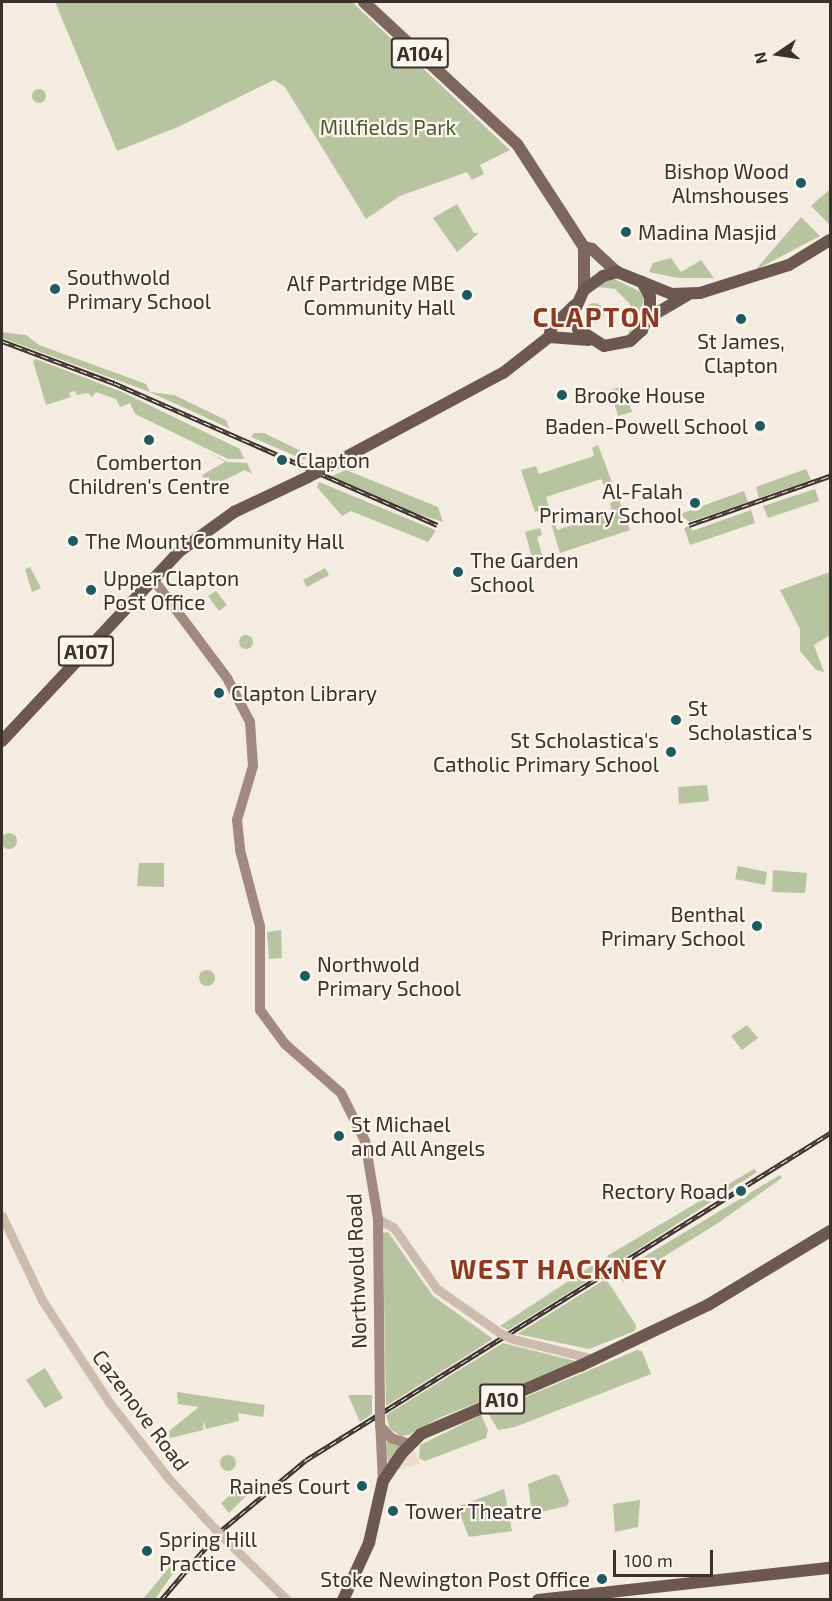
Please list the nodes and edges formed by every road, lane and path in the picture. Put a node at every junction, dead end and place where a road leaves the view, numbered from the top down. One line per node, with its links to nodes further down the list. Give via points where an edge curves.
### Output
1 (364, 2): 3 (main road, A104, via 508,134)
2 (831, 240): 7 (highway, via 789,265)
3 (584, 247): 4 (main road, A104, via 592,249); 6 (main road)
4 (617, 272): 5 (highway); 6 (highway, A107, via 603,276)
5 (642, 282): 7 (highway); 9 (highway, via 650,297)
6 (584, 291): 8 (highway, A107)
7 (686, 296): 9 (highway)
8 (575, 305): 10 (highway, A107, via 551,328); 11 (highway, via 575,324)
9 (648, 318): 11 (highway, via 639,334 622,346 604,346)
10 (549, 337): 11 (highway); 12 (highway, A107, via 469,394 215,523)
11 (590, 340)
12 (153, 579): 13 (highway, A107); 15 (main road, Northwold Road, via 216,661 246,712 253,766 237,820 240,850 260,926 260,1010 274,1032 347,1102 364,1141)
13 (2, 741)
14 (2, 1216): 23 (street, Cazenove Road, bridge, via 42,1300 109,1402 169,1479)
15 (378, 1219): 17 (street, bridge, via 394,1228 437,1289 454,1304 513,1339); 18 (main road, Northwold Road)
16 (831, 1231): 17 (highway, A10, via 708,1305)
17 (594, 1359): 19 (highway, A10, via 448,1420)
18 (380, 1418): 19 (main road, via 391,1438); 20 (main road, Northwold Road)
19 (409, 1444): 20 (highway, A10)
20 (383, 1481): 22 (highway, Northwold Road / A10, via 369,1543)
21 (831, 1569): 24 (highway)
22 (347, 1598)
23 (287, 1599)
24 (538, 1599)

